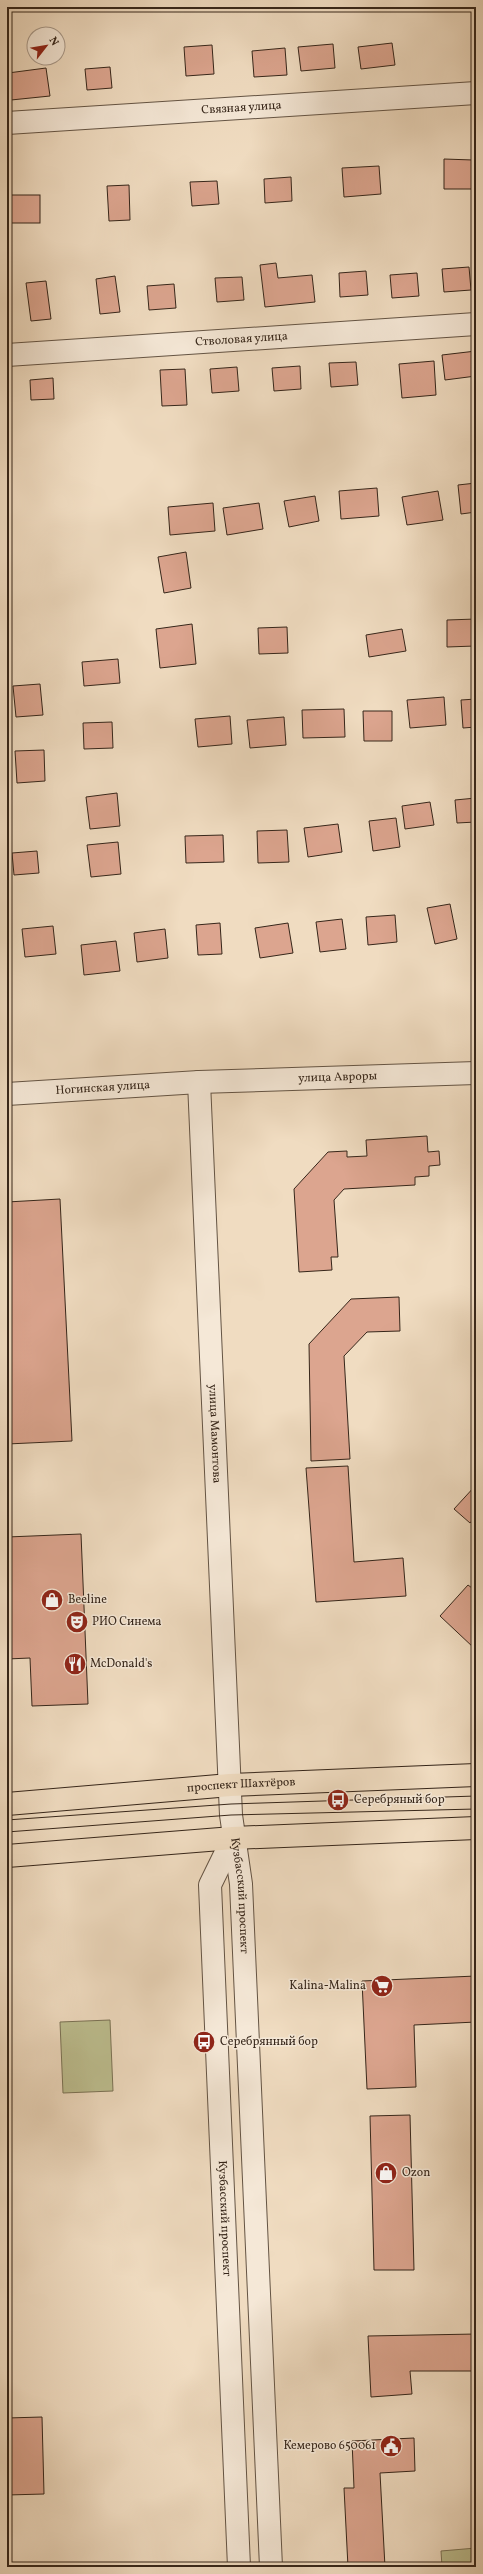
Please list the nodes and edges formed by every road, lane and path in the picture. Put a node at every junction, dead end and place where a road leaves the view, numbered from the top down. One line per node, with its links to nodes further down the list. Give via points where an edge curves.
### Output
1 (476, 93): 2 (street, Связная улица)
2 (7, 123)
3 (476, 324): 4 (street, Стволовая улица)
4 (7, 355)
5 (476, 1073): 6 (street, улица Авроры)
6 (199, 1082): 7 (street, Ногинская улица); 9 (street, улица Мамонтова)
7 (7, 1094)
8 (476, 1775): 9 (main road, проспект Шахтёров)
9 (230, 1785): 10 (main road, проспект Шахтёров); 12 (street, улица Мамонтова)
10 (7, 1804)
11 (476, 1828): 12 (main road)
12 (233, 1838): 13 (main road); 14 (street, Кузбасский проспект, via 210,1885); 15 (street, Кузбасский проспект, via 241,1884)
13 (7, 1856)
14 (239, 2567)
15 (270, 2567)

